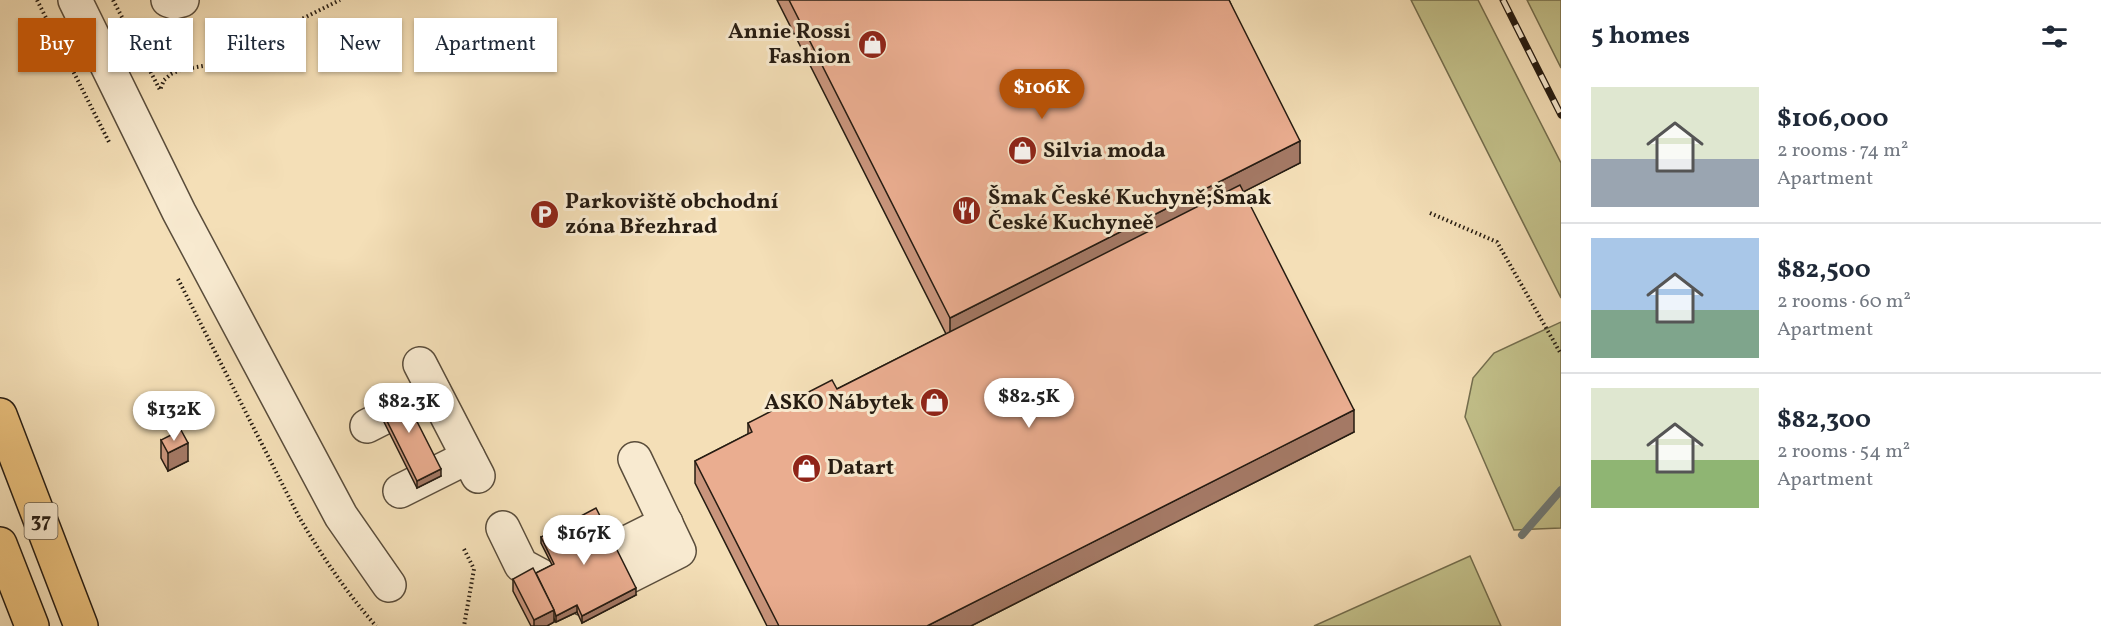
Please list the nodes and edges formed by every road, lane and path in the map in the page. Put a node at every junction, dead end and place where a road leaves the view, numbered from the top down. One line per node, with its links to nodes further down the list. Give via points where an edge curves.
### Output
1 (75, 0): 14 (lane, via 179,212 341,516)
2 (113, 0): 5 (path, via 160,90 171,74 209,65)
3 (168, 0): 4 (lane)
4 (181, 0)
5 (340, 0)
6 (1430, 213): 7 (path, via 1497,242)
7 (1561, 354)
8 (0, 415): 16 (main road, 37)
9 (383, 459): 9 (lane, via 450,423)
10 (635, 459): 11 (lane, via 679,551 584,599 521,565)
11 (502, 528)
12 (0, 544): 15 (main road, 37)
13 (464, 549): 17 (path, via 474,569)
14 (389, 585)
15 (32, 626)
16 (81, 626)
17 (464, 626)

